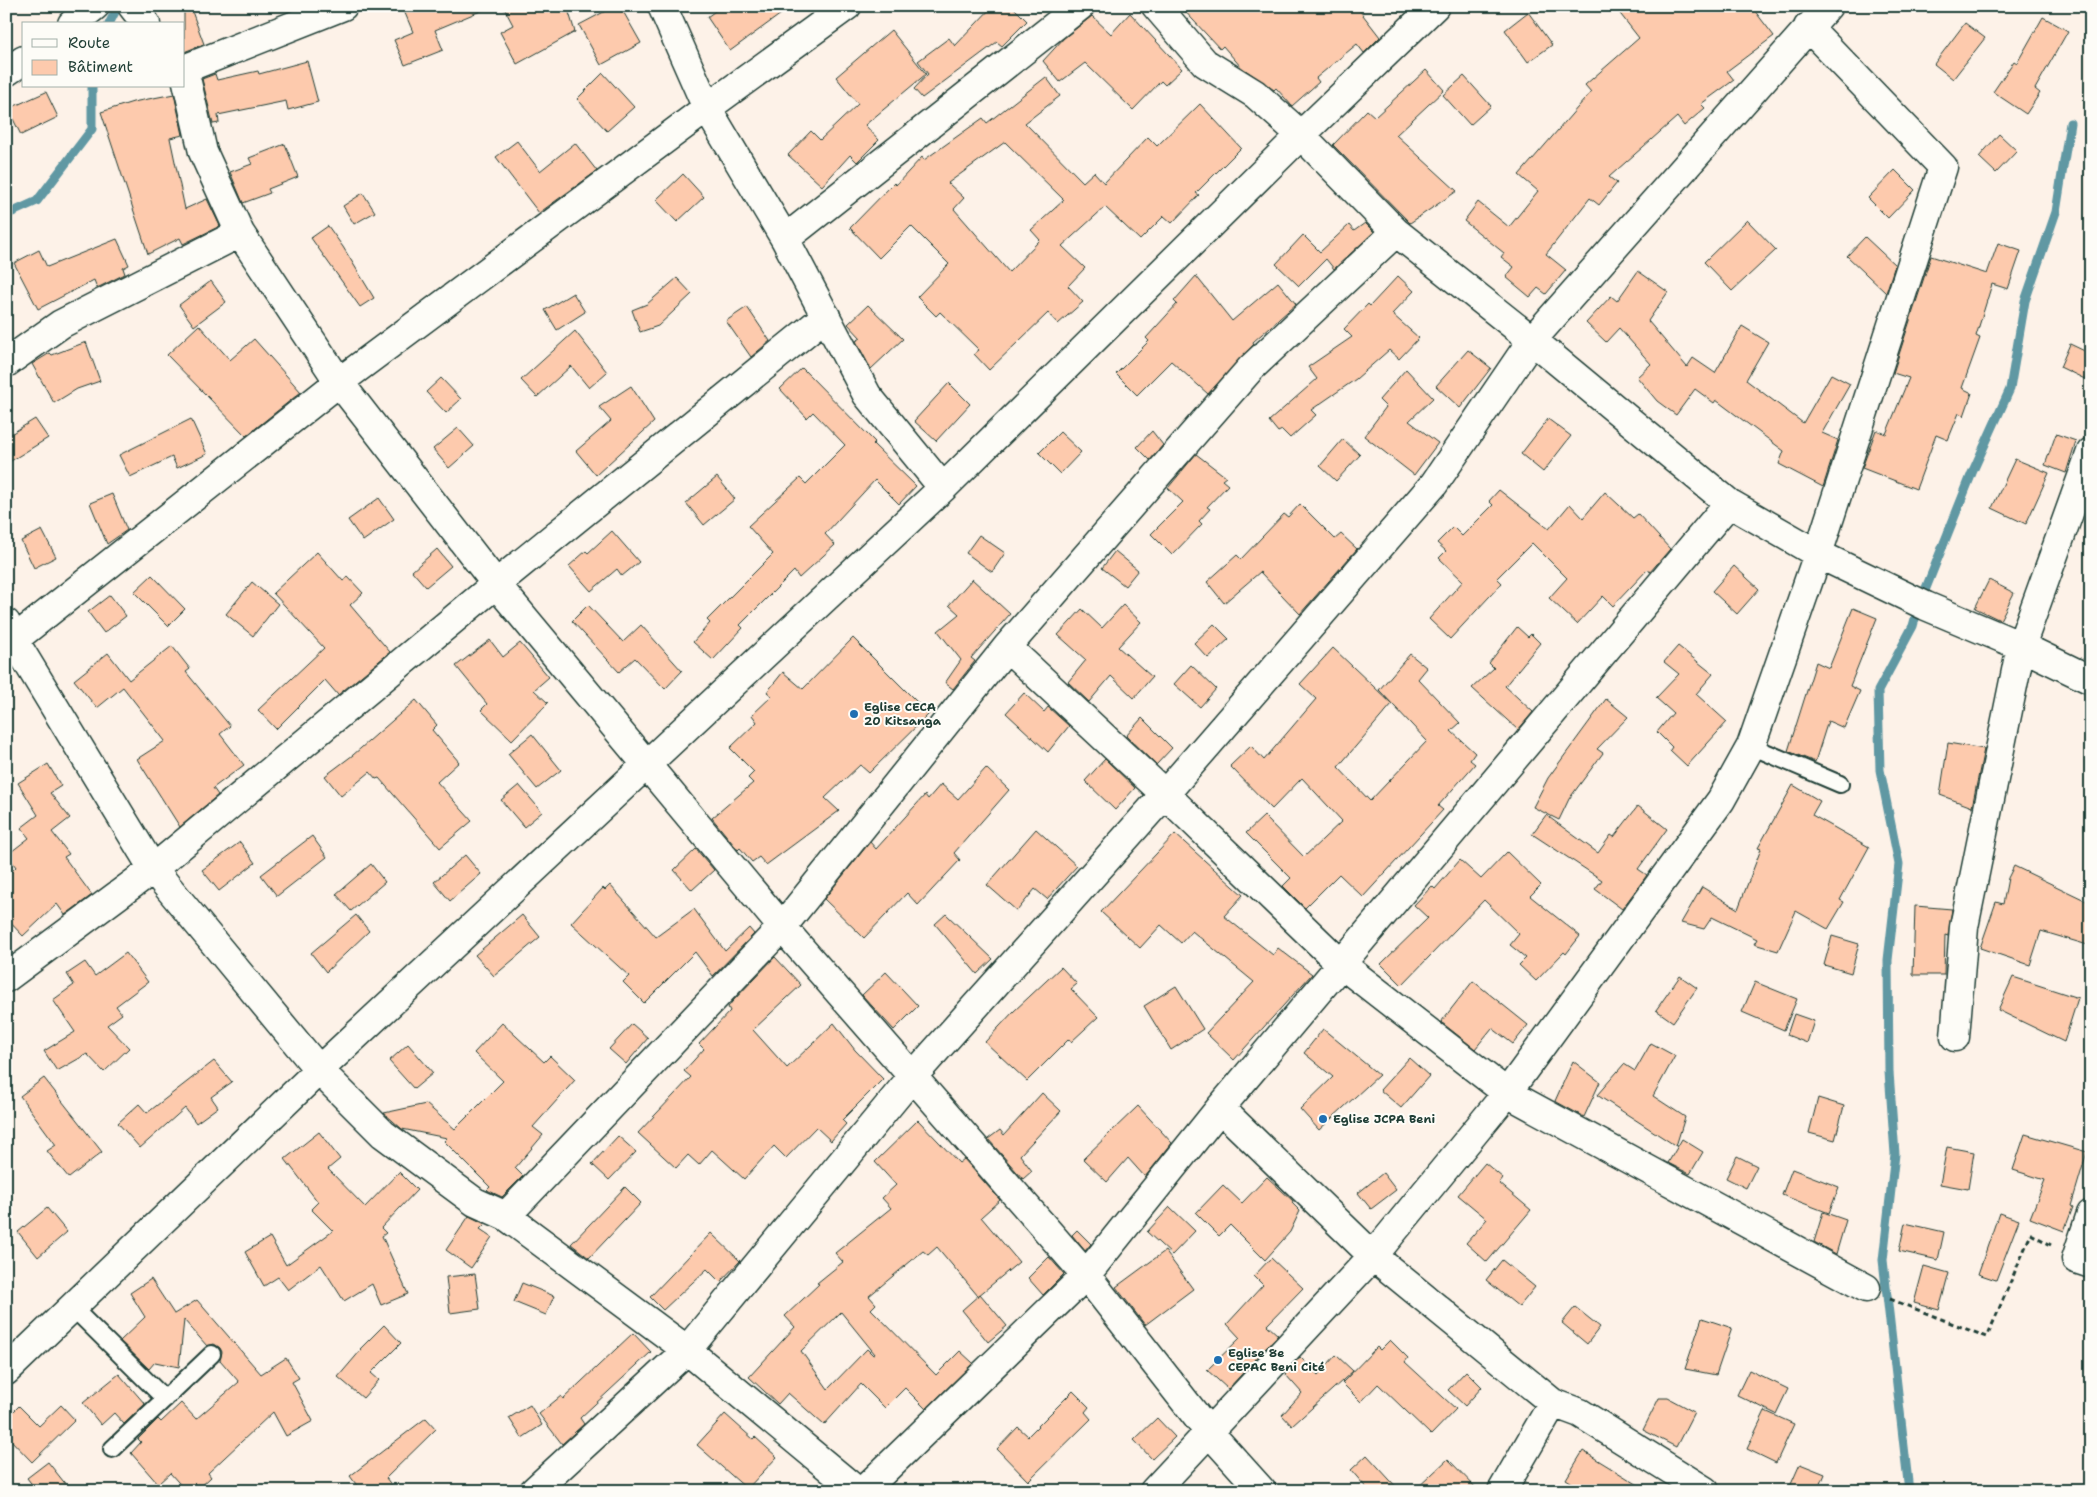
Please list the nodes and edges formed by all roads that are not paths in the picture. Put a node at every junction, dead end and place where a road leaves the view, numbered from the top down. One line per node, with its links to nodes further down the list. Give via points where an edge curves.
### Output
1 (95, 6): 10 (street)
2 (132, 6): 11 (street)
3 (343, 6): 14 (street)
4 (662, 6): 17 (street)
5 (847, 6): 17 (street)
6 (1080, 6): 21 (street)
7 (1156, 6): 18 (street, via 1205,63 1256,94)
8 (1435, 6): 18 (street)
9 (1828, 6): 12 (street)
10 (75, 22)
11 (144, 22)
12 (1808, 27): 23 (street); 29 (street, via 1943,167)
13 (22, 61): 15 (street)
14 (185, 69)
15 (6, 72)
16 (185, 73): 20 (street, via 203,152)
17 (707, 108): 21 (street); 25 (street)
18 (1301, 134): 19 (street); 27 (street)
19 (1396, 232): 23 (street); 33 (street, via 1251,368)
20 (240, 233): 24 (street, via 61,324); 25 (street)
21 (785, 239): 22 (street)
22 (826, 316): 27 (street, via 867,394); 30 (street)
23 (1532, 340): 28 (street); 38 (street, via 1434,484)
24 (6, 363)
25 (339, 382): 30 (street); 31 (street)
26 (2091, 452): 32 (street)
27 (943, 488): 36 (street)
28 (1729, 503): 29 (street); 41 (street)
29 (1818, 554): 32 (street, via 1919,603); 35 (street)
30 (496, 584): 36 (street); 39 (street)
31 (9, 636): 39 (street)
32 (2021, 646): 34 (street); 43 (street, via 1964,927)
33 (1007, 647): 38 (street); 40 (street)
34 (2091, 680)
35 (1751, 746): 37 (lane); 46 (street, via 1722,800)
36 (646, 764): 40 (street); 44 (street)
37 (1840, 784)
38 (1165, 794): 41 (street); 45 (street)
39 (152, 869): 42 (street); 44 (street)
40 (782, 927): 45 (street); 49 (street)
41 (1341, 964): 46 (street); 47 (street)
42 (6, 978)
43 (1955, 1037)
44 (319, 1070): 49 (street, via 382,1134 475,1202); 54 (street)
45 (913, 1076): 52 (street); 55 (street)
46 (1507, 1093): 50 (street); 53 (street)
47 (1220, 1108): 50 (street); 52 (street)
48 (2091, 1214): 51 (street)
49 (506, 1216): 55 (street)
50 (1373, 1256): 59 (street); 60 (street)
51 (2083, 1261)
52 (1086, 1275): 60 (street); 64 (street)
53 (1866, 1288)
54 (72, 1307): 57 (street); 58 (lane)
55 (687, 1350): 62 (street); 63 (street)
56 (212, 1354): 58 (lane)
57 (6, 1370)
58 (165, 1399): 61 (lane)
59 (1553, 1403): 67 (street); 68 (street, via 1580,1413)
60 (1208, 1431): 65 (street); 66 (street)
61 (112, 1450)
62 (534, 1491)
63 (857, 1491)
64 (863, 1491)
65 (1154, 1491)
66 (1262, 1491)
67 (1502, 1491)
68 (1705, 1491)

